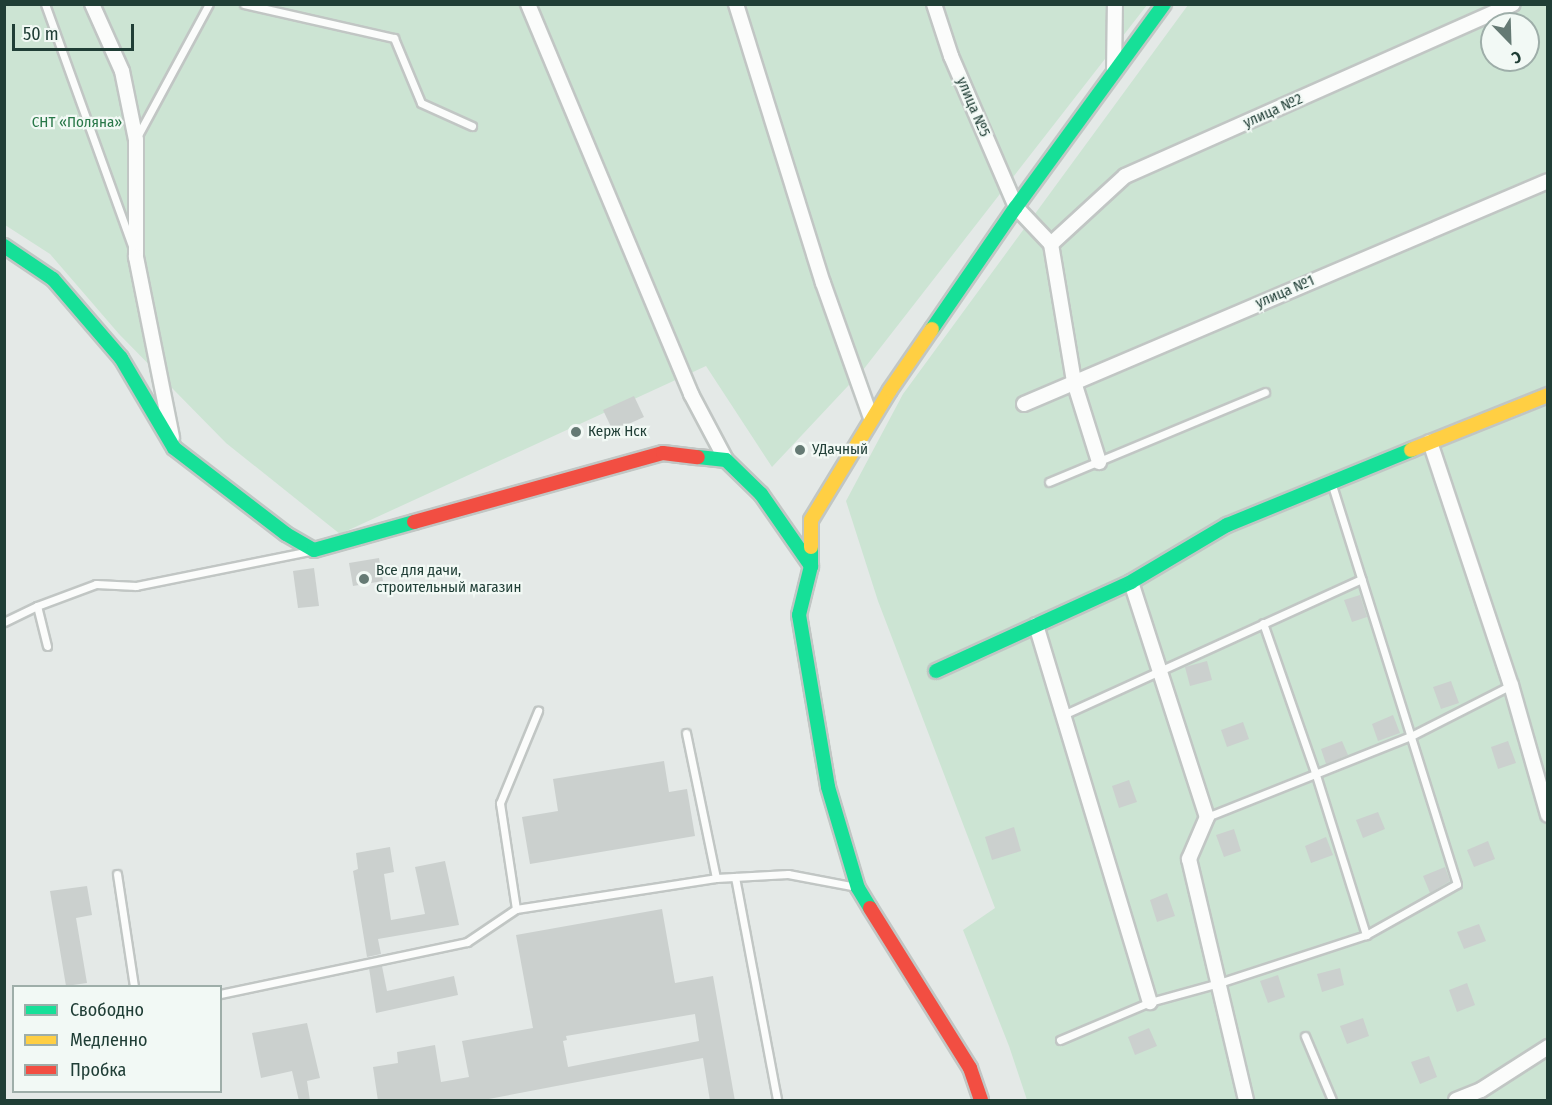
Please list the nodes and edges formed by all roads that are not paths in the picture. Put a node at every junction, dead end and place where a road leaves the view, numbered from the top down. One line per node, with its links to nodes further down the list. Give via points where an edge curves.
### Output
1 (45, 4): 18 (lane)
2 (92, 4): 13 (street, via 122,71)
3 (209, 4): 13 (lane)
4 (244, 4): 12 (lane, via 394,38 421,103)
5 (528, 4): 26 (street, via 691,394)
6 (736, 4): 23 (street, via 823,284)
7 (934, 4): 15 (street, улица №5, via 951,57)
8 (1115, 4): 11 (street)
9 (1164, 4): 11 (street)
10 (1513, 4): 16 (street, улица №2, via 1125,176)
11 (1114, 72): 15 (street)
12 (472, 126)
13 (136, 140): 18 (street)
14 (1548, 181): 19 (street, улица №1)
15 (1017, 207): 16 (street, улица №5); 23 (street)
16 (1051, 243): 19 (street)
17 (4, 246): 25 (street, via 53,279 121,358)
18 (136, 257): 25 (street)
19 (1074, 382): 22 (street, улица №1); 27 (street)
20 (1265, 392): 27 (lane)
21 (1548, 395): 24 (street)
22 (1024, 404)
23 (871, 418): 31 (street, via 811,520)
24 (1430, 442): 29 (street); 41 (street)
25 (174, 448): 30 (street, via 286,534)
26 (726, 460): 30 (street, via 663,453); 31 (street, via 761,494)
27 (1100, 462): 28 (lane)
28 (1049, 482)
29 (1331, 482): 32 (lane); 33 (street, via 1227,525)
30 (314, 550): 34 (lane, via 136,586 96,584)
31 (811, 566): 52 (street, via 798,615 828,787)
32 (1362, 579): 36 (lane); 45 (lane)
33 (1131, 582): 37 (street); 40 (street)
34 (37, 606): 35 (lane); 38 (lane)
35 (4, 622)
36 (1263, 623): 40 (lane); 46 (lane)
37 (1036, 625): 39 (street); 43 (street)
38 (47, 646)
39 (936, 670)
40 (1160, 670): 43 (lane); 48 (street)
41 (1511, 685): 45 (lane); 47 (street)
42 (538, 711): 53 (lane, via 500,803)
43 (1063, 715): 58 (street)
44 (686, 733): 51 (lane)
45 (1411, 736): 46 (lane); 54 (lane, via 1457,884)
46 (1315, 772): 48 (lane); 54 (lane)
47 (1548, 815)
48 (1207, 817): 55 (street, via 1189,859)
49 (117, 874): 56 (lane)
50 (735, 877): 51 (lane); 52 (lane, via 788,874); 62 (lane)
51 (716, 878): 53 (lane)
52 (858, 888): 63 (street, via 970,1068)
53 (516, 909): 57 (lane, via 467,942)
54 (1366, 935): 55 (lane)
55 (1219, 983): 58 (lane); 64 (street)
56 (134, 985)
57 (222, 994)
58 (1149, 1002): 60 (lane)
59 (1305, 1036): 65 (lane)
60 (1060, 1040)
61 (1548, 1047): 66 (street, via 1481,1090)
62 (777, 1101)
63 (981, 1101)
64 (1246, 1101)
65 (1332, 1101)
66 (1456, 1101)

